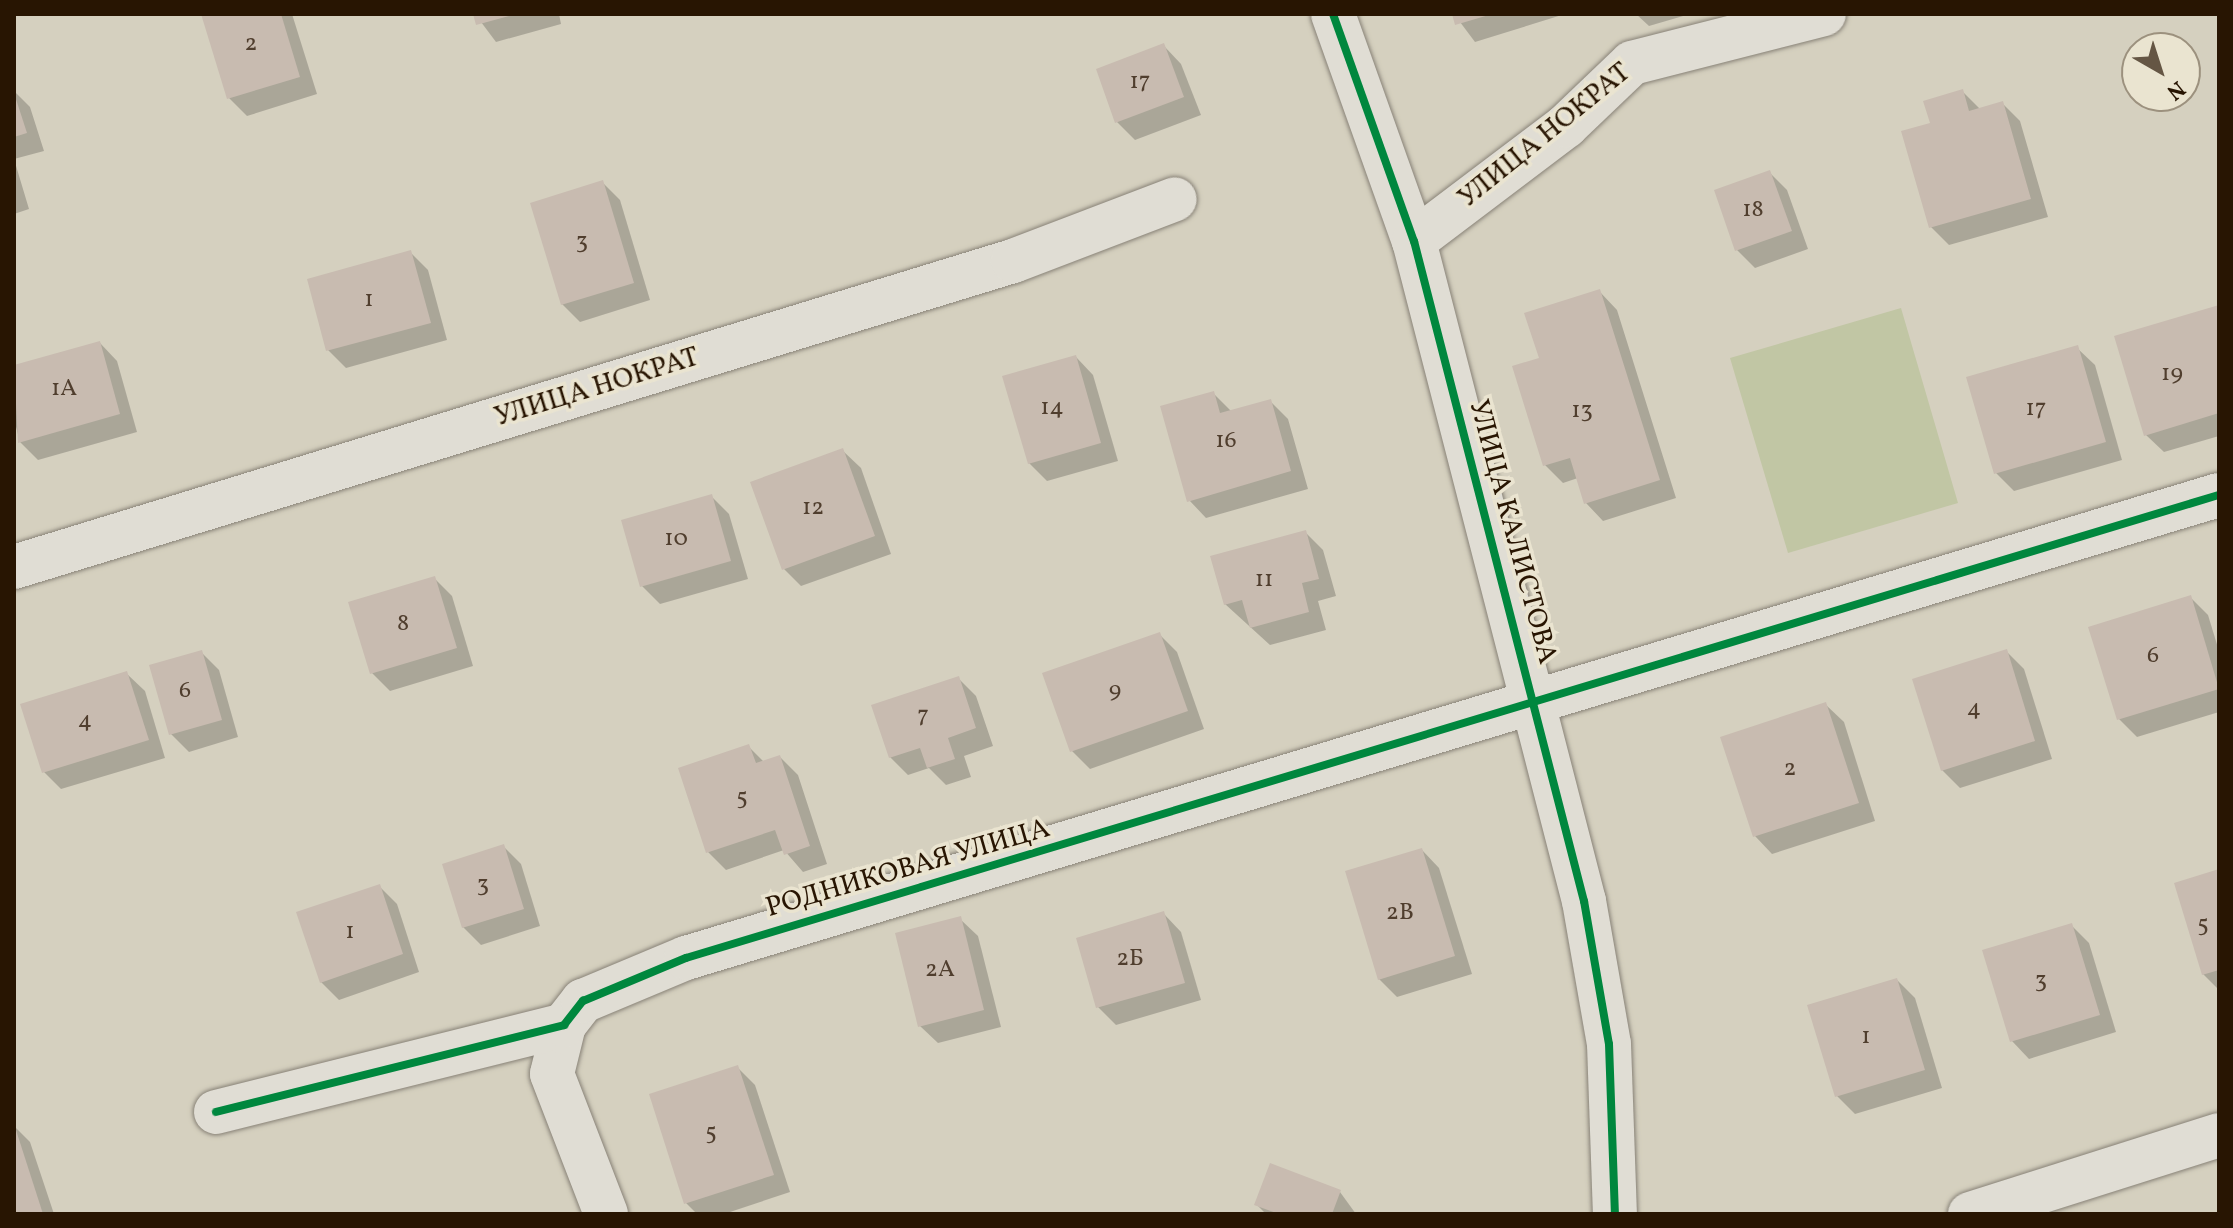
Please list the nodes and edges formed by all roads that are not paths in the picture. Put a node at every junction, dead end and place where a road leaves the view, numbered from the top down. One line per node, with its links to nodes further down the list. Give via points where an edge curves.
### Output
1 (1333, 14): 4 (street, УЛИЦА КАЛИСТОВА)
2 (1824, 14): 4 (street, УЛИЦА НОКРАТ, via 1632,63 1566,126)
3 (1175, 199): 6 (street, УЛИЦА НОКРАТ, via 1013,261)
4 (1414, 241): 7 (street, УЛИЦА КАЛИСТОВА)
5 (2219, 495): 7 (street, РОДНИКОВАЯ УЛИЦА)
6 (14, 567)
7 (1534, 708): 8 (street, РОДНИКОВАЯ УЛИЦА, via 686,958 583,1001); 12 (street, УЛИЦА КАЛИСТОВА, via 1584,901 1609,1044)
8 (564, 1025): 9 (street); 11 (street, via 552,1074)
9 (216, 1112)
10 (2219, 1135): 13 (street)
11 (606, 1214)
12 (1615, 1214)
13 (1970, 1214)

